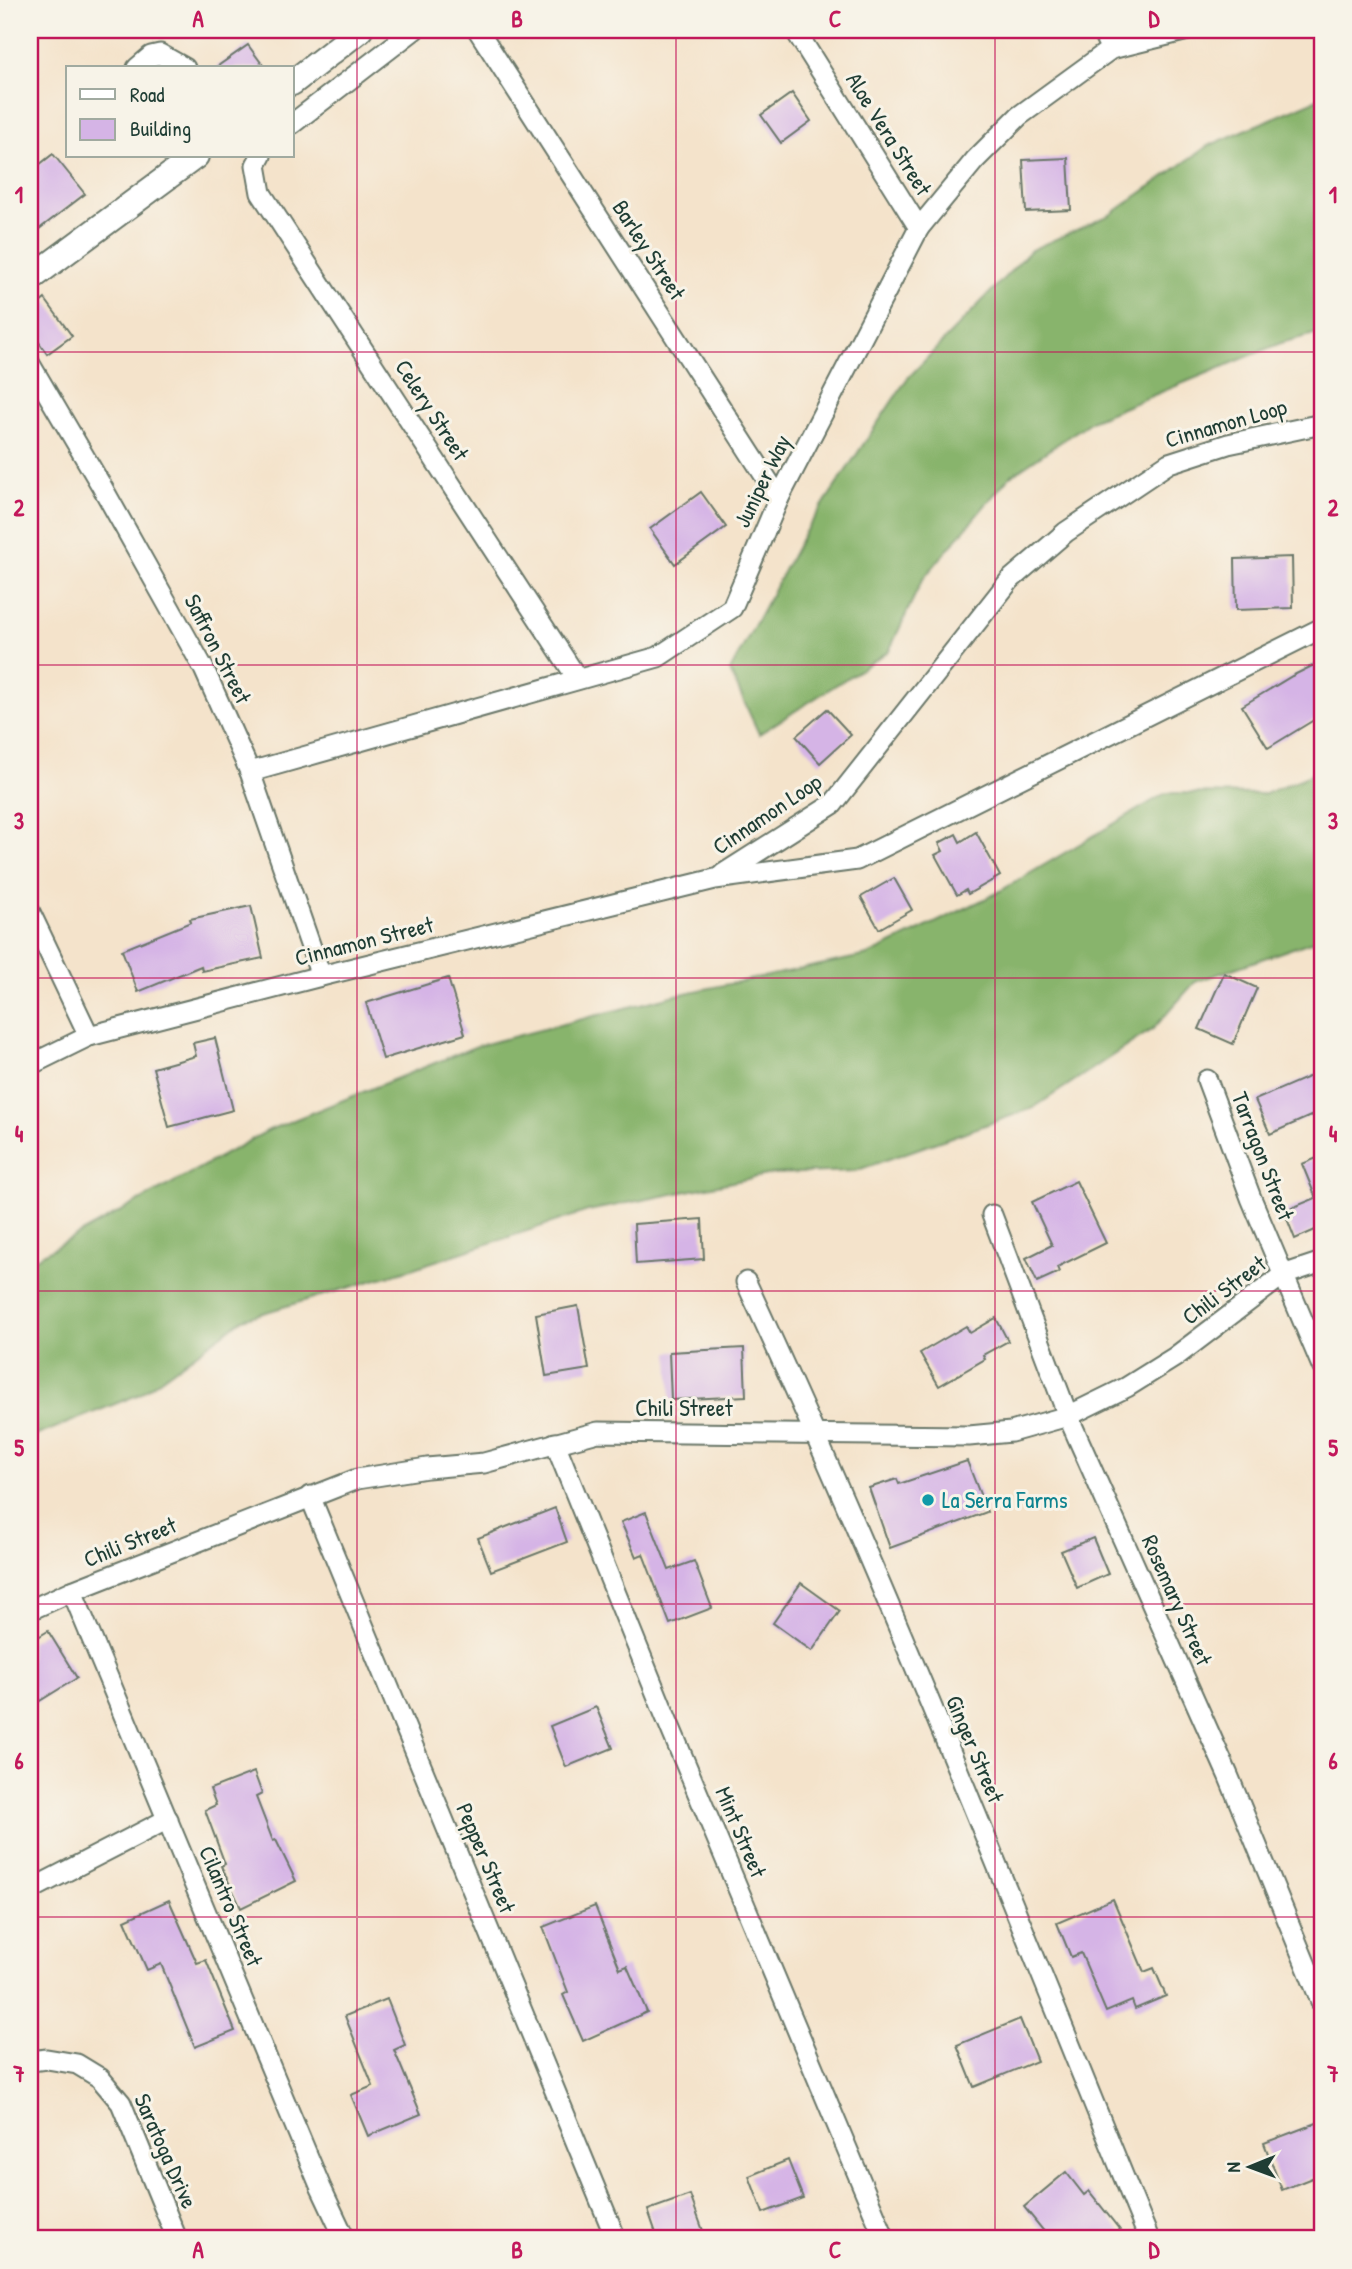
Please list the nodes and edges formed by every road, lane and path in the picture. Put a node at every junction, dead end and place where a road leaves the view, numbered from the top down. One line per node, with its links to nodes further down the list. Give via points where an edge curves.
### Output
1 (360, 30): 10 (street)
2 (414, 30): 11 (street)
3 (478, 30): 18 (street, Barley Street)
4 (796, 30): 14 (street, Aloe Vera Street)
5 (1101, 30): 7 (street)
6 (1188, 30): 7 (street, Juniper Way)
7 (1111, 49): 14 (street, Juniper Way, via 1019,116 975,160)
8 (138, 66): 9 (street, via 160,54)
9 (181, 66)
10 (294, 81)
11 (294, 122)
12 (193, 158): 15 (street)
13 (259, 160): 20 (street, Celery Street, via 261,193)
14 (919, 228): 18 (street, Juniper Way)
15 (30, 279)
16 (30, 364): 21 (street, Saffron Street, via 204,669)
17 (1322, 424): 22 (street, Cinnamon Loop, via 1228,444 1169,463 1066,532 1010,580 833,804)
18 (779, 498): 20 (street, Juniper Way, via 732,608 658,657)
19 (1322, 628): 22 (street, Cinnamon Loop, via 857,860)
20 (577, 678): 21 (street, Juniper Way)
21 (250, 772): 24 (street, Saffron Street)
22 (715, 879): 24 (street, Cinnamon Street)
23 (30, 912): 25 (street)
24 (321, 976): 25 (street, Cinnamon Street)
25 (89, 1037): 26 (street, Cinnamon Street)
26 (30, 1065)
27 (1207, 1080): 30 (street, Tarragon Street)
28 (992, 1215): 33 (street, Rosemary Street)
29 (1322, 1262): 30 (street, Chili Street)
30 (1283, 1275): 32 (street, Tarragon Street); 33 (street, Chili Street, via 1175,1357)
31 (746, 1282): 34 (street, Ginger Street)
32 (1322, 1366)
33 (1068, 1416): 34 (street, Chili Street, via 1011,1432 969,1436); 41 (street, Rosemary Street, via 1228,1775)
34 (816, 1433): 35 (street, Chili Street, via 598,1432); 47 (street, Ginger Street)
35 (555, 1443): 36 (street, Chili Street, via 484,1463 357,1479); 46 (street, Mint Street)
36 (310, 1496): 37 (street, Chili Street); 45 (street, Pepper Street)
37 (72, 1591): 38 (street, Chili Street); 39 (street, Cilantro Street)
38 (30, 1610)
39 (168, 1819): 40 (street); 44 (street, Cilantro Street)
40 (30, 1890)
41 (1322, 2004)
42 (30, 2061): 43 (street, Saratoga Drive, via 77,2064 100,2078 121,2103)
43 (177, 2239)
44 (345, 2239)
45 (616, 2239)
46 (885, 2239)
47 (1149, 2239)

